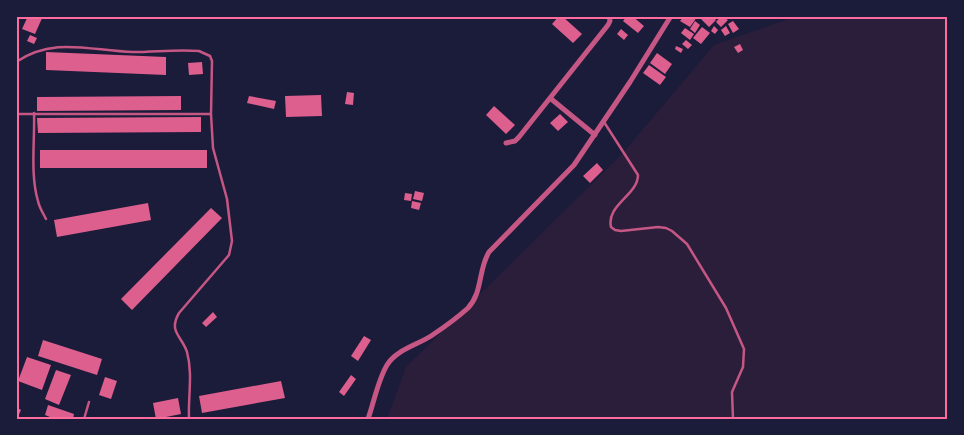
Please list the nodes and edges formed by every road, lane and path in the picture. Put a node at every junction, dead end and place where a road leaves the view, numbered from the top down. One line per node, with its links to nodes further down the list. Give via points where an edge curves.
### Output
1 (609, 16): 4 (street, via 608,25)
2 (671, 16): 8 (street)
3 (16, 62): 7 (lane, via 26,55 59,46 113,51 199,51 210,56 212,61)
4 (550, 98): 9 (street); 10 (street, via 515,141)
5 (34, 113): 6 (lane); 7 (lane); 11 (lane, via 36,192)
6 (16, 114)
7 (211, 114): 14 (lane, via 213,148 227,199 232,241 229,255 174,323 176,334 186,348 190,366)
8 (604, 121): 9 (street); 16 (lane, via 638,175 636,185 611,216 611,227 621,231 666,228 687,244 726,308 744,349 743,367 732,392)
9 (595, 135): 15 (street, via 562,179 489,252 476,296 467,308 387,364)
10 (506, 142)
11 (46, 219)
12 (89, 402): 13 (lane)
13 (84, 419)
14 (189, 419)
15 (368, 419)
16 (733, 419)

